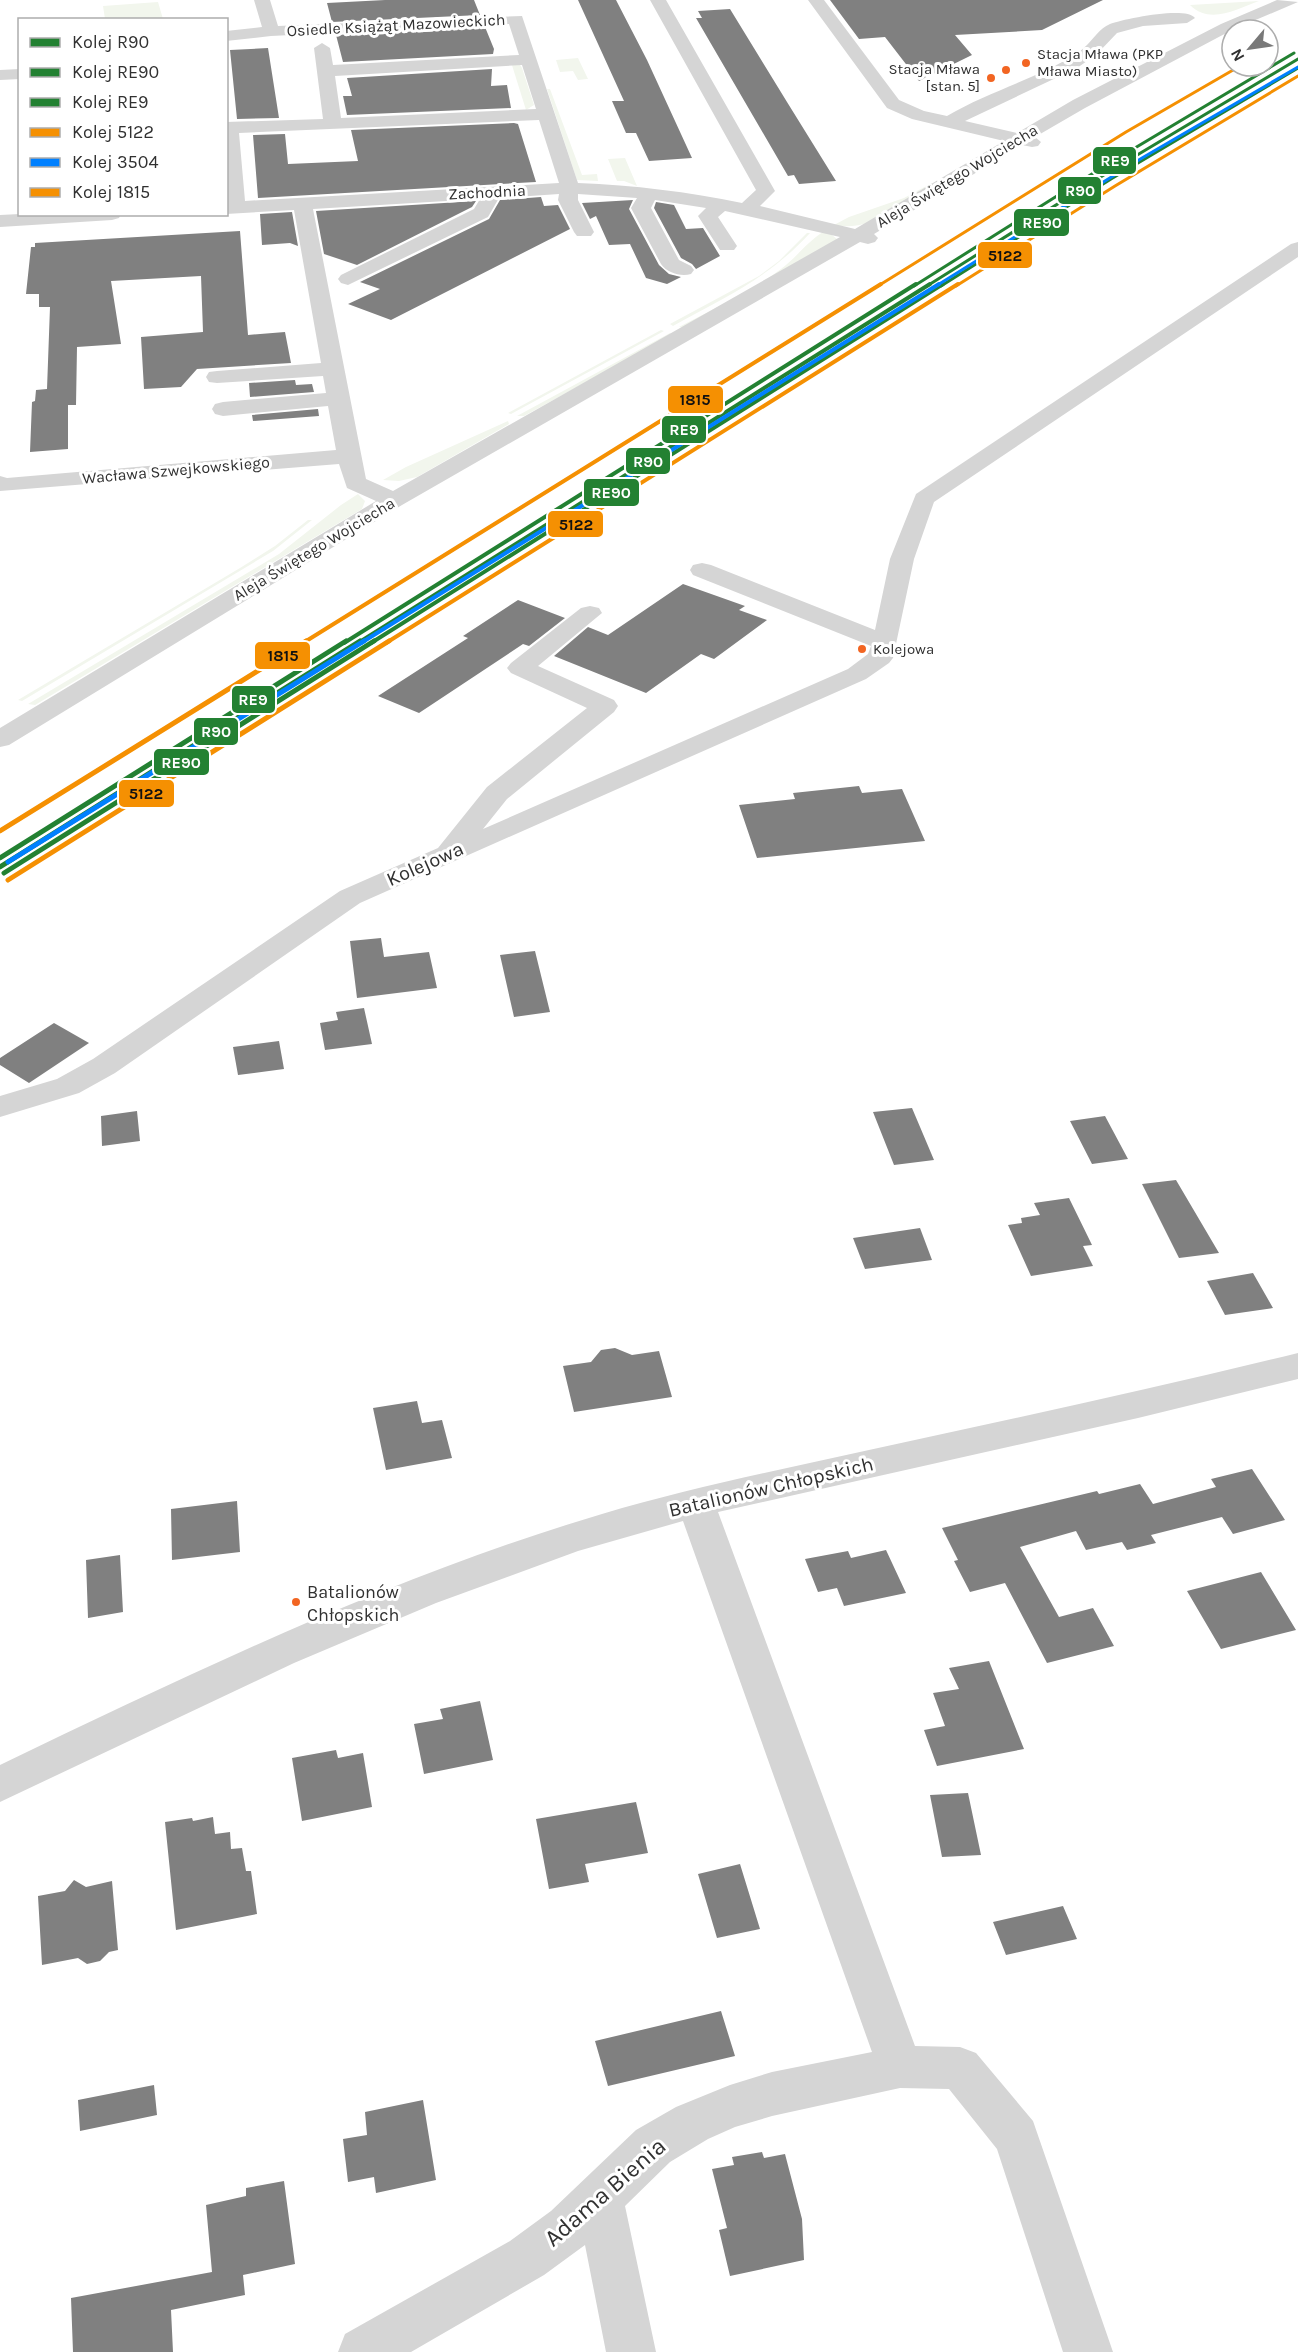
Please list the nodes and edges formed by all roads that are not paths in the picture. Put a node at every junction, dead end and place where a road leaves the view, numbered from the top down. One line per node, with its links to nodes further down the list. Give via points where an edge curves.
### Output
1 (262, 0): 14 (street, Osiedle Książąt Mazowieckich)
2 (514, 0): 11 (street)
3 (658, 0): 34 (street, via 766,191)
4 (816, 0): 22 (street, via 893,104)
5 (1291, 0): 9 (street, Aleja Świętego Wojciecha)
6 (1165, 3): 8 (street)
7 (1298, 6): 10 (street, Aleja Świętego Wojciecha)
8 (1187, 18): 12 (street); 22 (street, via 1115,28 1100,37 1088,53 1024,87 973,107)
9 (1258, 18)
10 (1267, 18)
11 (516, 19): 13 (street, Osiedle Książąt Mazowieckich); 17 (street, Osiedle Książąt Mazowieckich)
12 (1220, 27)
13 (320, 29): 14 (street, Osiedle Książąt Mazowieckich); 18 (street)
14 (271, 31): 15 (street, Osiedle Książąt Mazowieckich)
15 (228, 36)
16 (1220, 37): 25 (street, Aleja Świętego Wojciecha, via 1135,74)
17 (529, 60): 18 (street); 21 (street, Osiedle Książąt Mazowieckich)
18 (325, 71): 23 (street)
19 (18, 74): 20 (street)
20 (0, 75)
21 (547, 114): 23 (street); 28 (street, Osiedle Książąt Mazowieckich)
22 (950, 122): 25 (street)
23 (333, 124): 24 (street)
24 (228, 128): 33 (street)
25 (1027, 141): 27 (street, Aleja Świętego Wojciecha)
26 (923, 177): 27 (street)
27 (953, 185): 38 (street, Aleja Świętego Wojciecha)
28 (570, 188): 29 (street, Zachodnia); 30 (street, Zachodnia); 37 (street, Osiedle Książąt Mazowieckich, via 568,200)
29 (493, 192): 32 (street, Zachodnia); 42 (street, via 481,213)
30 (649, 192): 31 (street, Zachodnia); 41 (street, via 641,208 671,264)
31 (722, 203): 34 (street, Zachodnia); 39 (street, via 708,216)
32 (303, 204): 33 (street, Zachodnia); 43 (street)
33 (231, 208)
34 (747, 208): 38 (street, Zachodnia)
35 (80, 216): 36 (street)
36 (0, 221)
37 (584, 232)
38 (865, 237): 49 (street, Aleja Świętego Wojciecha, via 727,325 632,366)
39 (727, 246)
40 (1298, 248): 52 (street, Kolejowa, via 924,499 902,559)
41 (684, 270)
42 (348, 279)
43 (333, 369): 44 (street); 45 (street)
44 (217, 377)
45 (338, 399): 46 (street); 47 (street)
46 (223, 408)
47 (348, 456): 48 (street, Wacława Szwejkowskiego); 49 (street, via 355,483)
48 (2, 484)
49 (394, 500): 53 (street, Aleja Świętego Wojciecha)
50 (702, 570): 52 (street)
51 (590, 613): 54 (street, via 520,669 605,706 497,794)
52 (885, 643): 54 (street, Kolejowa, via 880,658 849,678)
53 (0, 739)
54 (447, 854): 55 (street, Kolejowa, via 350,897 104,1066 68,1086)
55 (0, 1107)
56 (1298, 1366): 57 (street, Batalionów Chłopskich)
57 (695, 1502): 58 (street, Batalionów Chłopskich, via 558,1543 333,1628); 59 (street)
58 (0, 1784)
59 (900, 2067): 60 (street, Adama Bienia, via 772,2094 692,2123 653,2146); 63 (street, Adama Bienia, via 960,2068 1016,2137)
60 (599, 2196): 61 (street, Adama Bienia, via 567,2228 527,2258); 62 (street)
61 (363, 2352)
62 (631, 2352)
63 (1088, 2352)

